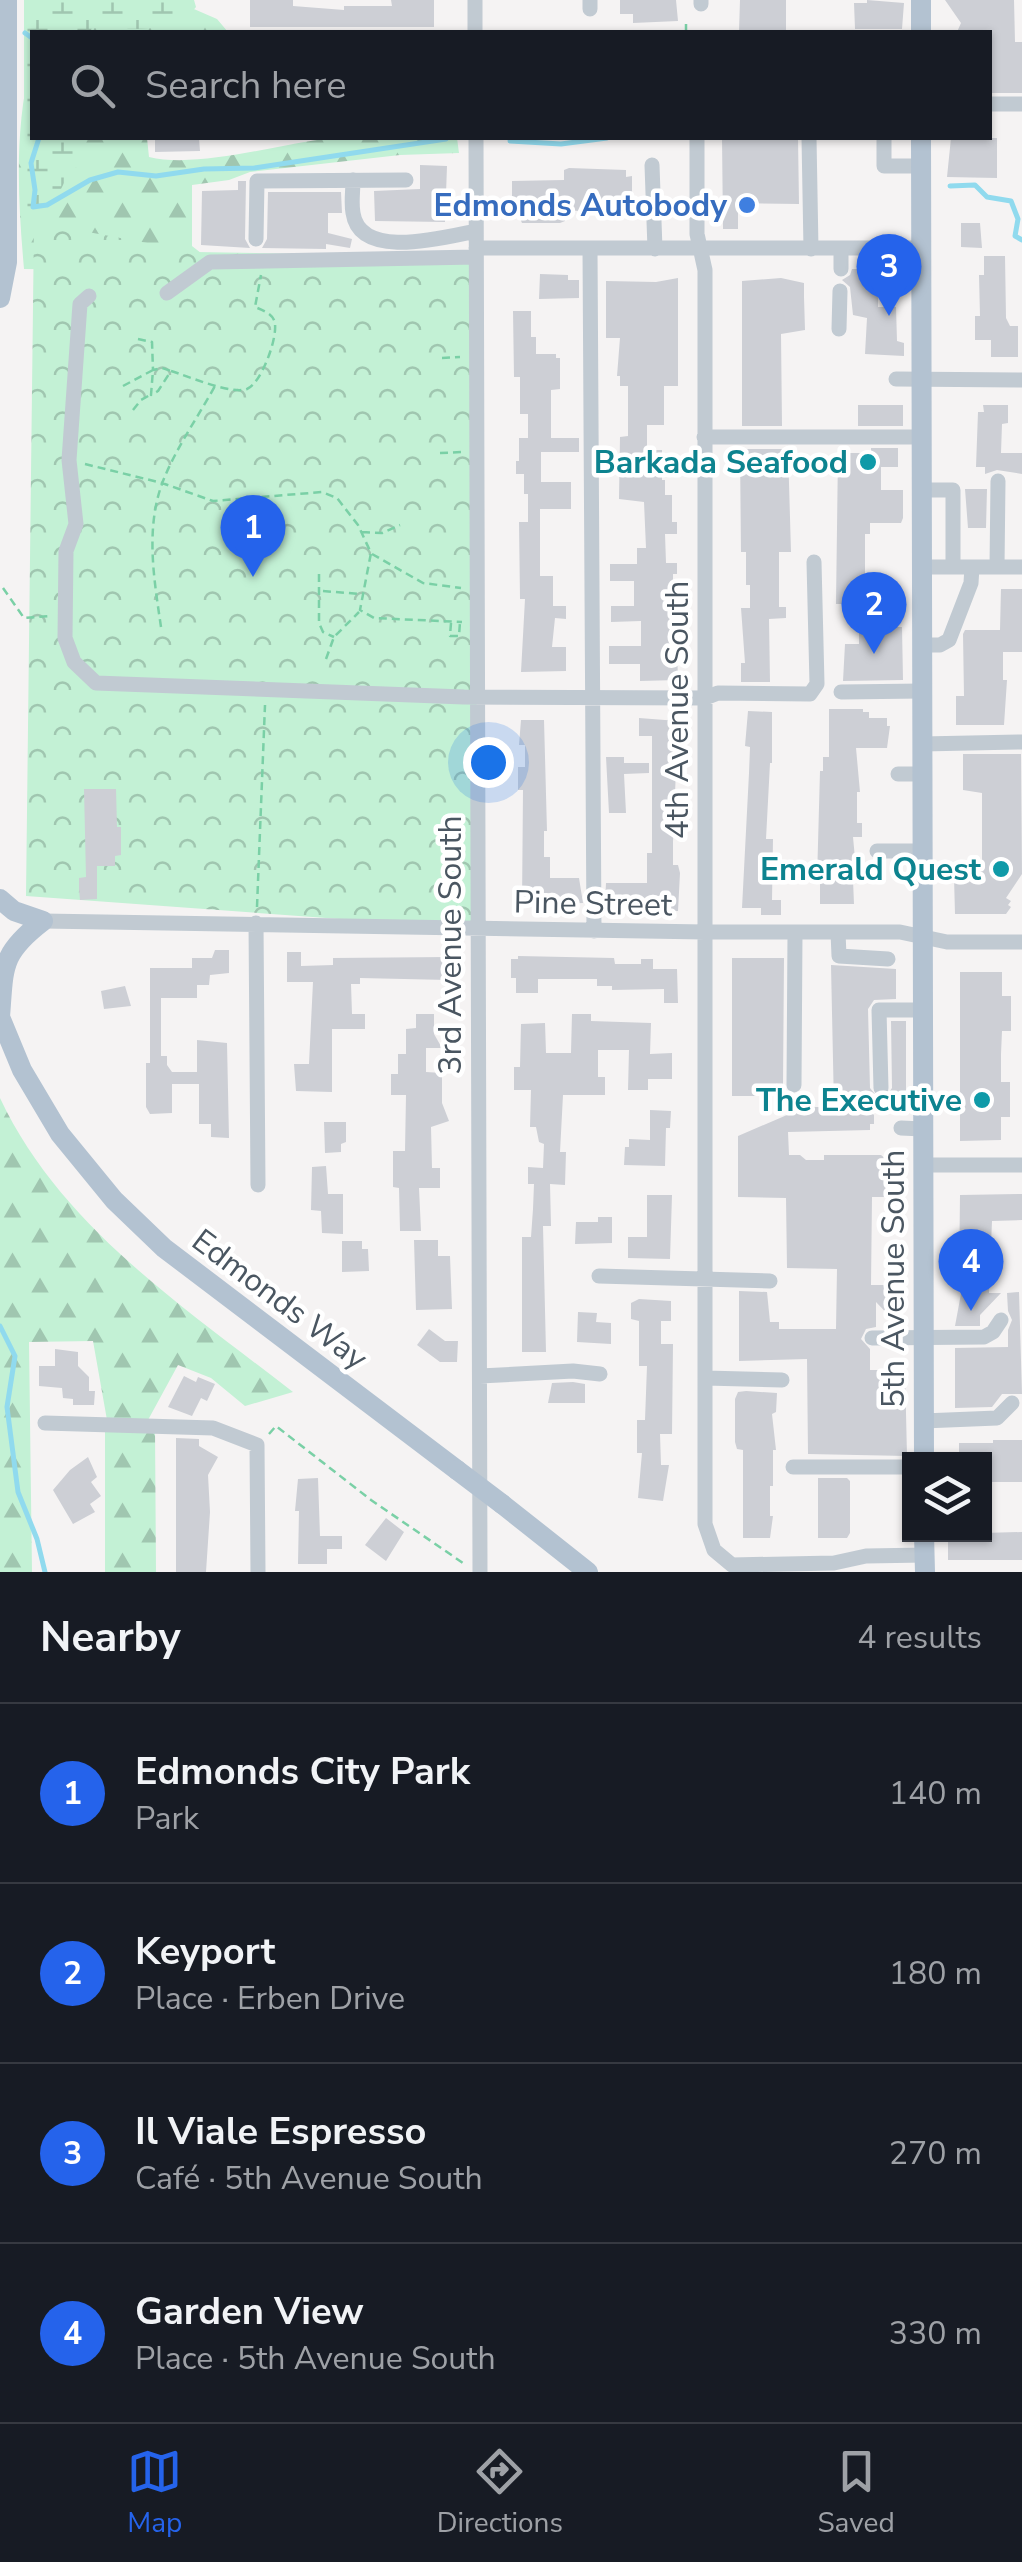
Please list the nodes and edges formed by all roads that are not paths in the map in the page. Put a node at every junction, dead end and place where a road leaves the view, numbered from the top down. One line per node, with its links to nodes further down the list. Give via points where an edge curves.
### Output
1 (8, 0): 29 (main road, via 6,262)
2 (475, 0): 4 (street)
3 (920, 0): 5 (main road)
4 (475, 30)
5 (921, 30)
6 (992, 104): 7 (street)
7 (1022, 104)
8 (476, 140): 18 (street, 3rd Avenue South)
9 (697, 140): 23 (street, 4th Avenue South)
10 (809, 140): 24 (street)
11 (884, 140): 14 (street, via 884,166)
12 (921, 140): 14 (main road, 5th Avenue South)
13 (652, 166): 22 (street)
14 (921, 166): 21 (main road, 5th Avenue South)
15 (354, 180): 16 (street); 17 (street, via 257,181); 18 (street, via 352,216 365,234 386,242)
16 (406, 180)
17 (256, 239)
18 (476, 246): 19 (street); 27 (street, via 210,262); 47 (street, 3rd Avenue South)
19 (590, 248): 22 (street); 48 (street)
20 (841, 248): 21 (street); 24 (street); 25 (street)
21 (921, 248): 32 (main road, 5th Avenue South)
22 (655, 249): 23 (street)
23 (700, 249): 24 (street); 35 (street, 4th Avenue South)
24 (811, 249)
25 (840, 269)
26 (840, 291): 30 (street)
27 (166, 293)
28 (89, 296): 47 (street, via 80,304 69,460 76,524 66,551 64,638 74,662 96,683)
29 (0, 298)
30 (839, 329)
31 (896, 379): 32 (street)
32 (922, 380): 33 (street); 34 (main road, 5th Avenue South)
33 (1022, 380)
34 (922, 437): 35 (street); 37 (main road, 5th Avenue South)
35 (704, 438): 49 (street, 4th Avenue South)
36 (998, 481): 43 (street)
37 (922, 490): 39 (street, via 953,490); 41 (main road, 5th Avenue South)
38 (814, 562): 49 (street, via 815,691)
39 (953, 566): 41 (street); 42 (street)
40 (1022, 566): 43 (street)
41 (922, 567): 44 (main road, 5th Avenue South)
42 (972, 567): 43 (street); 44 (street, via 949,640)
43 (997, 567)
44 (922, 645): 45 (main road, 5th Avenue South)
45 (922, 691): 46 (street); 51 (main road, 5th Avenue South)
46 (841, 692)
47 (478, 697): 48 (street); 59 (street, 3rd Avenue South)
48 (590, 698): 49 (street); 60 (street)
49 (704, 698): 61 (street, 4th Avenue South)
50 (1022, 742): 51 (street)
51 (922, 744): 53 (main road, 5th Avenue South)
52 (898, 774): 53 (street)
53 (922, 774): 55 (main road, 5th Avenue South)
54 (877, 851): 55 (street)
55 (922, 851): 64 (main road, 5th Avenue South)
56 (0, 899): 57 (main road)
57 (43, 921): 58 (street, Pine Street); 68 (main road, via 12,948)
58 (256, 923): 59 (street, Pine Street); 73 (street)
59 (477, 929): 60 (street, Pine Street); 81 (street, 3rd Avenue South)
60 (594, 931): 61 (street, Pine Street)
61 (704, 932): 63 (street, Pine Street); 75 (street, 4th Avenue South)
62 (838, 932): 63 (street, Pine Street); 64 (street, Pine Street); 66 (street, via 839,956)
63 (795, 933): 69 (street)
64 (922, 937): 65 (street, Pine Street); 67 (main road, 5th Avenue South)
65 (1022, 942)
66 (888, 959)
67 (922, 1010): 70 (street, via 879,1010); 71 (main road, 5th Avenue South, via 912,1128)
68 (0, 1017): 93 (main road, Edmonds Way, bridge, via 60,1134 114,1200 178,1258)
69 (794, 1086)
70 (881, 1088)
71 (923, 1165): 72 (street); 78 (main road, 5th Avenue South)
72 (1022, 1165)
73 (258, 1185)
74 (599, 1276): 75 (street)
75 (705, 1278): 76 (street); 82 (street, 4th Avenue South)
76 (770, 1282)
77 (1001, 1320): 78 (street, via 984,1338)
78 (924, 1336): 79 (street); 85 (main road, 5th Avenue South)
79 (872, 1338)
80 (600, 1374): 81 (street)
81 (480, 1376): 92 (street, 3rd Avenue South)
82 (705, 1378): 83 (street); 90 (street, 4th Avenue South, via 705,1524 714,1550 732,1565)
83 (782, 1380)
84 (1012, 1403): 85 (street, via 997,1418)
85 (924, 1421): 87 (main road, 5th Avenue South)
86 (46, 1423): 91 (street, via 213,1428 257,1445)
87 (924, 1452)
88 (793, 1466): 89 (street)
89 (902, 1467)
90 (925, 1554)
91 (258, 1572)
92 (476, 1572)
93 (588, 1572)

